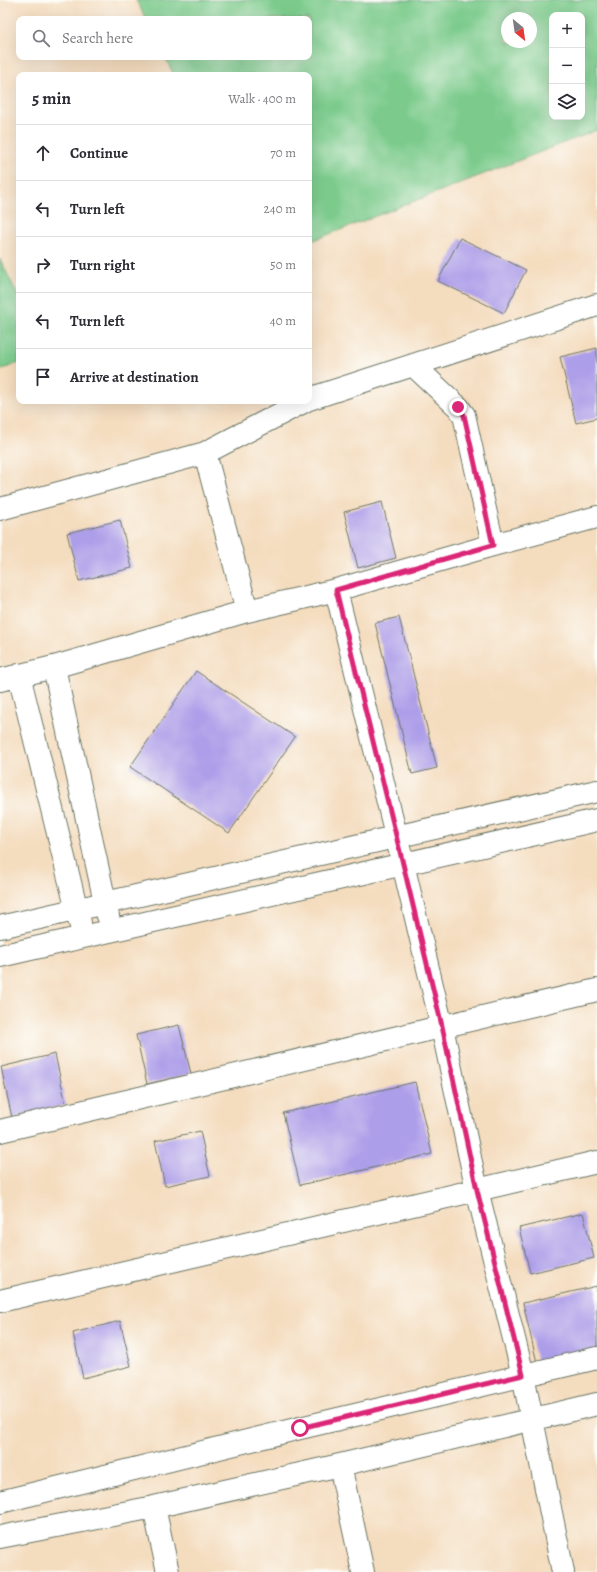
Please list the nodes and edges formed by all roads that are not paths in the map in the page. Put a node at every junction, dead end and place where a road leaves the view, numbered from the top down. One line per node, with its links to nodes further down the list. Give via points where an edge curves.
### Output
1 (597, 305): 2 (street)
2 (413, 365): 3 (street); 8 (street, via 462,411)
3 (312, 398)
4 (299, 404): 5 (street)
5 (205, 453): 6 (street); 10 (street)
6 (0, 509)
7 (597, 517): 8 (street)
8 (493, 545): 9 (street)
9 (336, 590): 10 (street); 15 (street)
10 (247, 611): 11 (street)
11 (54, 667): 12 (street); 17 (street)
12 (10, 677): 18 (street)
13 (597, 791): 15 (street)
14 (597, 820): 16 (street)
15 (395, 836): 16 (street); 17 (street)
16 (403, 864): 20 (street); 24 (street)
17 (104, 902): 18 (street); 20 (street)
18 (76, 909): 19 (street); 21 (street)
19 (0, 927)
20 (112, 929): 21 (street)
21 (82, 936): 22 (street)
22 (0, 956)
23 (597, 990): 24 (street)
24 (442, 1026): 25 (street); 27 (street)
25 (0, 1131)
26 (597, 1162): 27 (street)
27 (477, 1190): 28 (street); 30 (street)
28 (0, 1301)
29 (597, 1358): 30 (street)
30 (523, 1375): 32 (street); 34 (street)
31 (597, 1404): 32 (street)
32 (531, 1419): 33 (street); 39 (street)
33 (340, 1465): 35 (street); 38 (street)
34 (0, 1502)
35 (154, 1507): 36 (street); 37 (street)
36 (0, 1537)
37 (168, 1572)
38 (363, 1572)
39 (563, 1572)

